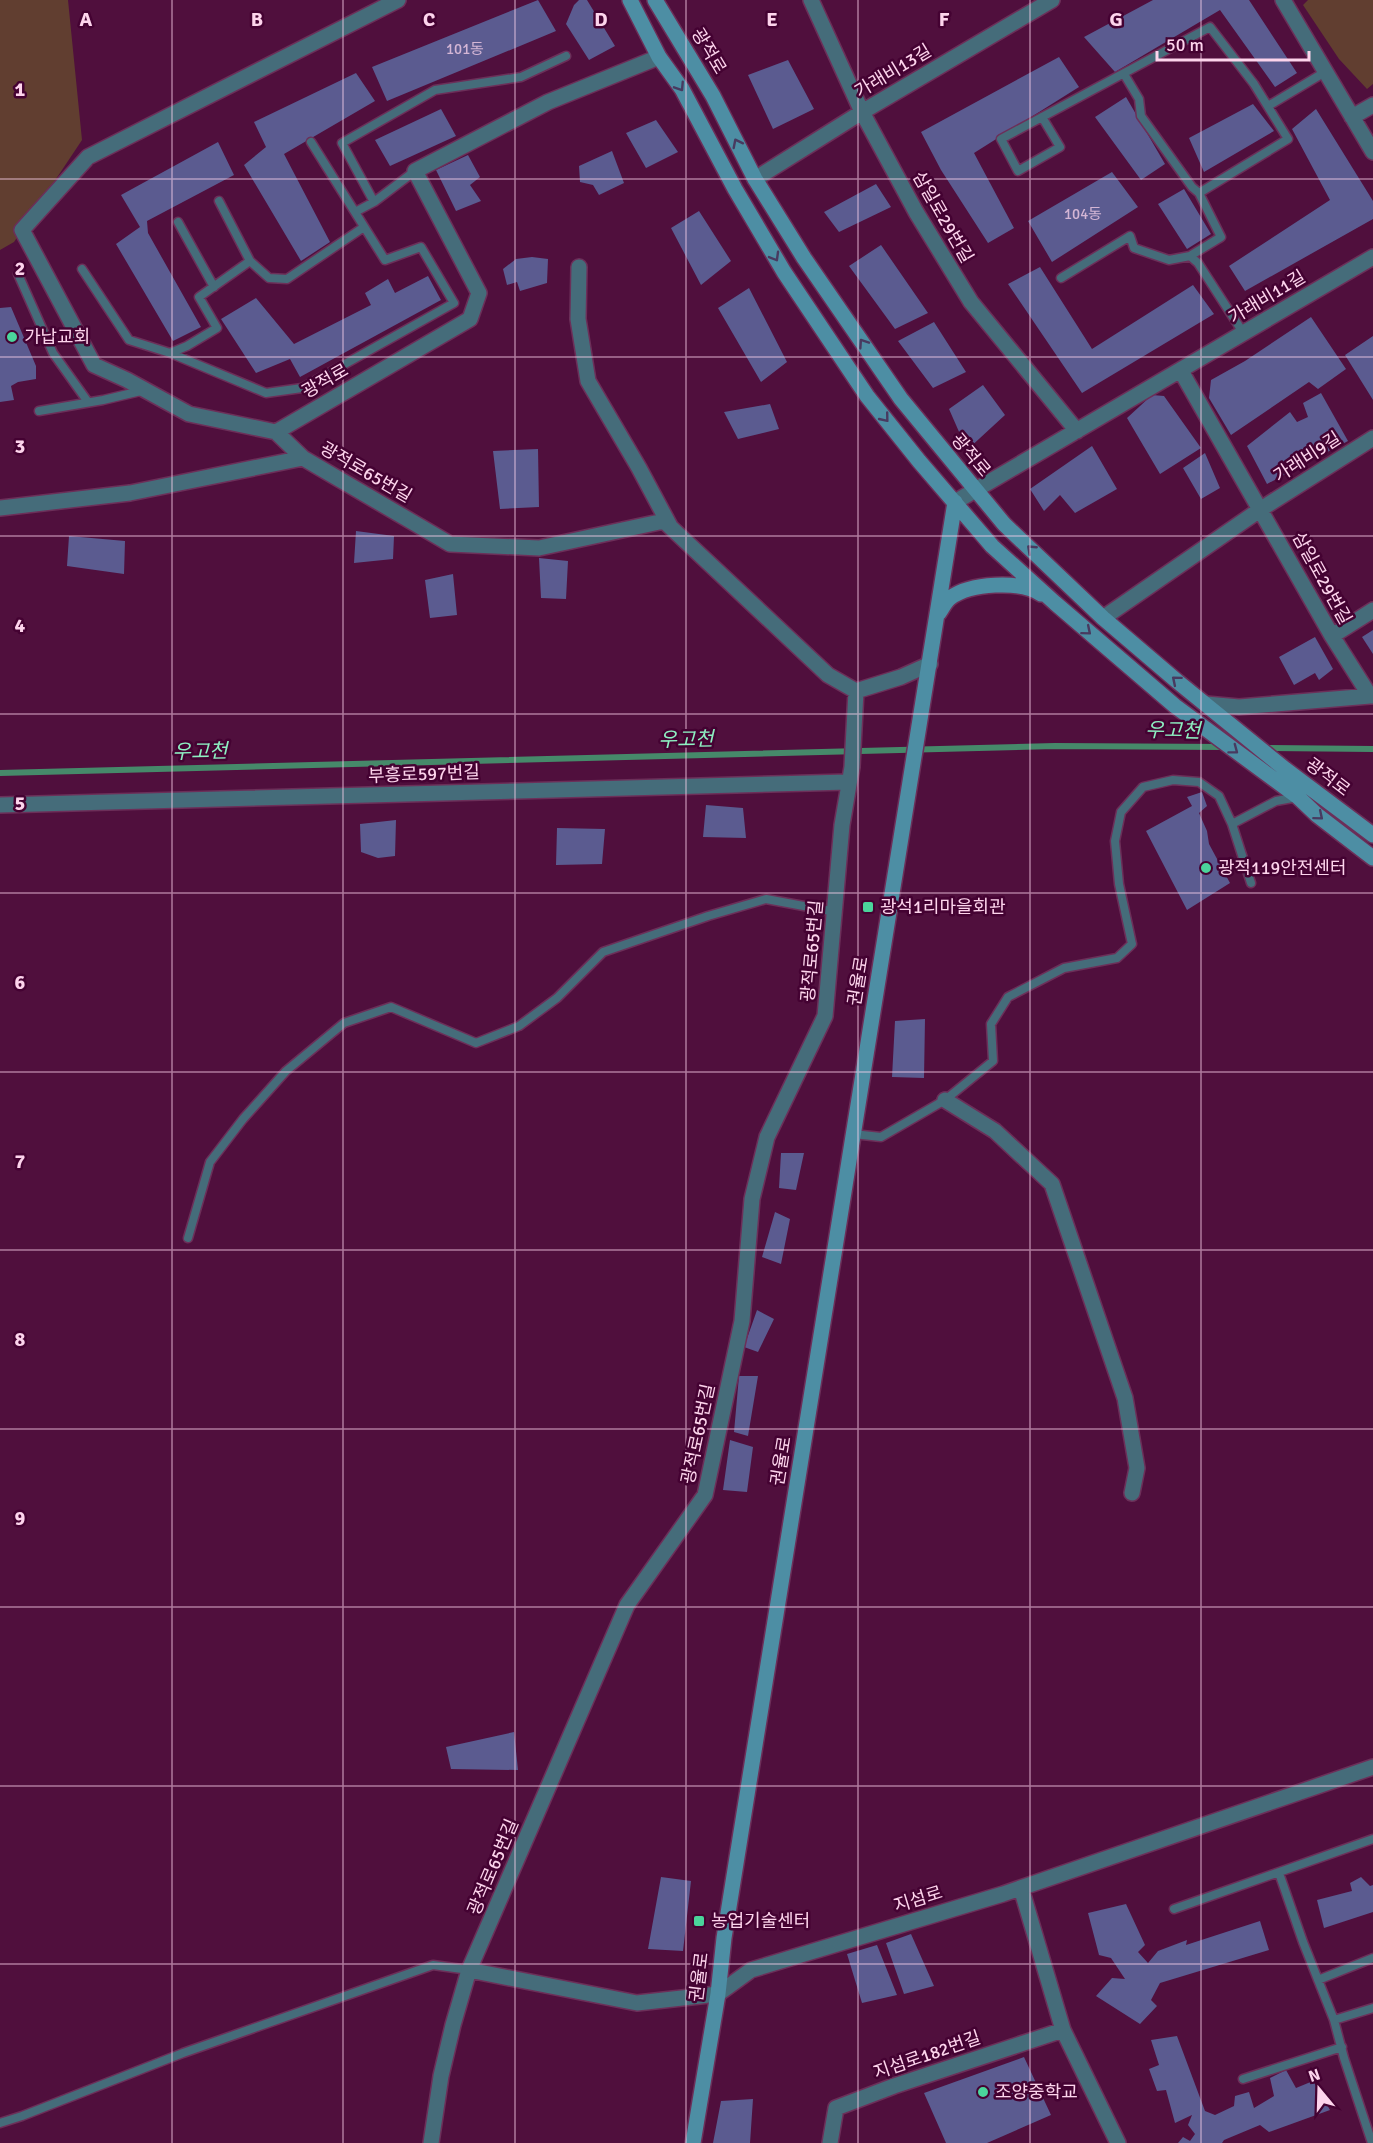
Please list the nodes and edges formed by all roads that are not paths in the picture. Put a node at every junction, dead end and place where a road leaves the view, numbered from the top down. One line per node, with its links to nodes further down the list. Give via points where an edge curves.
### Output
1 (398, 0): 37 (street, via 88,158 22,230 94,365)
2 (630, 0): 8 (main road)
3 (655, 0): 19 (main road, 광적로, one-way to 3, via 713,96)
4 (811, 0): 13 (street, 삼일로29번길)
5 (1052, 0): 13 (street, 가래비13길)
6 (1284, 0): 9 (street)
7 (566, 56): 22 (lane, via 521,77 435,90 342,143)
8 (659, 57): 18 (street, via 548,102); 45 (main road, one-way to 45, via 682,89 784,272 867,396)
9 (1325, 72): 12 (lane); 15 (street)
10 (1124, 74): 12 (lane, via 1210,27); 14 (lane); 20 (lane, via 1139,99 1141,116)
11 (1373, 105): 15 (street)
12 (1268, 106): 20 (lane, via 1288,139)
13 (862, 112): 19 (street, 가래비13길); 41 (street, 삼일로29번길, via 971,302)
14 (1042, 117): 14 (lane, via 1001,139 1018,171 1060,147)
15 (1352, 117): 17 (street)
16 (311, 142): 23 (lane)
17 (1373, 152)
18 (415, 171): 22 (lane); 40 (street, 광적로, via 479,293 470,319)
19 (755, 178): 44 (main road, 광적로, one-way to 19, via 902,399 804,258)
20 (1199, 193): 26 (lane, via 1221,237)
21 (219, 201): 28 (lane)
22 (374, 202): 23 (lane)
23 (355, 212): 25 (lane)
24 (177, 222): 33 (lane)
25 (364, 227): 28 (lane, via 287,279 269,278); 35 (lane, via 385,260 421,247 454,303 302,388 266,393)
26 (1190, 256): 32 (lane, via 1169,260 1134,248 1130,236); 34 (lane, via 1198,262)
27 (1373, 257): 34 (street, 가래비11길)
28 (250, 261): 33 (lane)
29 (579, 267): 48 (street, via 578,320 588,381)
30 (82, 269): 35 (lane, via 129,340)
31 (18, 274): 38 (lane, via 53,352)
32 (1060, 278)
33 (214, 287): 35 (lane, via 199,297 217,328)
34 (1244, 334): 36 (street, 가래비11길)
35 (170, 353)
36 (1181, 371): 41 (street); 47 (street, 삼일로29번길)
37 (146, 390): 38 (lane); 40 (street, via 189,414)
38 (87, 402): 39 (lane)
39 (39, 411)
40 (276, 432): 43 (street)
41 (1077, 432): 44 (street)
42 (1373, 438): 47 (street, 가래비9길)
43 (303, 458): 46 (street, 광적로65번길, via 130,493); 48 (street, 광적로65번길, via 450,544 539,548 664,521)
44 (975, 490): 45 (street); 52 (main road, 광적로, one-way to 44, via 1004,524)
45 (955, 502): 49 (main road, via 992,546); 51 (main road)
46 (0, 508)
47 (1261, 509): 52 (street); 53 (street, 삼일로29번길)
48 (670, 526): 55 (street, via 828,675)
49 (1055, 603): 51 (main road, via 1033,588 993,585 968,589 949,599); 59 (main road, 광적로, one-way to 59, via 1194,720)
50 (1373, 610): 53 (street)
51 (938, 616): 54 (main road)
52 (1103, 618): 57 (main road, 광적로, one-way to 52)
53 (1332, 636): 56 (street, 삼일로29번길)
54 (930, 664): 55 (street); 67 (main road, 권율로)
55 (856, 691): 58 (street, 광적로65번길)
56 (1371, 696): 57 (street, 삼일로29번길, via 1239,707)
57 (1206, 704): 62 (main road, 광적로)
58 (850, 774): 60 (street, 부흥로597번길); 65 (street, 광적로65번길)
59 (1298, 797): 61 (lane, via 1276,801); 63 (main road, 광적로, one-way to 63)
60 (0, 805)
61 (1232, 824): 64 (lane); 66 (lane, via 1219,796 1200,782 1173,780 1143,787 1122,812 1115,841 1119,884 1132,944 1117,958 1064,968 1008,997 991,1024 993,1061)
62 (1373, 835)
63 (1373, 858)
64 (1251, 883)
65 (836, 912): 68 (lane, via 766,899 603,952 557,998 519,1026 476,1042 391,1007 344,1023 286,1071 210,1162); 76 (street, 광적로65번길, via 825,1016 767,1137 752,1199 742,1321 705,1495 627,1605)
66 (945, 1100): 67 (lane, via 881,1137); 69 (street, via 995,1131 1052,1184 1125,1398 1137,1468)
67 (853, 1134): 78 (main road, 권율로)
68 (188, 1238)
69 (1132, 1493)
70 (1373, 1767): 73 (street, 지섬로)
71 (1373, 1839): 72 (lane)
72 (1279, 1873): 74 (lane); 77 (lane)
73 (1021, 1888): 78 (street, 지섬로, via 751,1970); 81 (street)
74 (1174, 1909)
75 (1373, 1958): 77 (lane)
76 (469, 1970): 78 (street, 지섬로, via 637,2003); 85 (lane, via 433,1965 183,2053); 86 (street, 광적로65번길, via 441,2076)
77 (1318, 1980): 80 (lane)
78 (718, 1994): 87 (main road, 권율로)
79 (1373, 2008): 80 (lane)
80 (1334, 2020): 82 (lane)
81 (1063, 2030): 88 (street, 지섬로182번길, via 836,2109); 89 (street)
82 (1342, 2047): 83 (lane); 84 (lane)
83 (1243, 2079)
84 (1369, 2122): 90 (lane)
85 (0, 2123)
86 (431, 2143)
87 (693, 2143)
88 (830, 2143)
89 (1118, 2143)
90 (1372, 2143)

